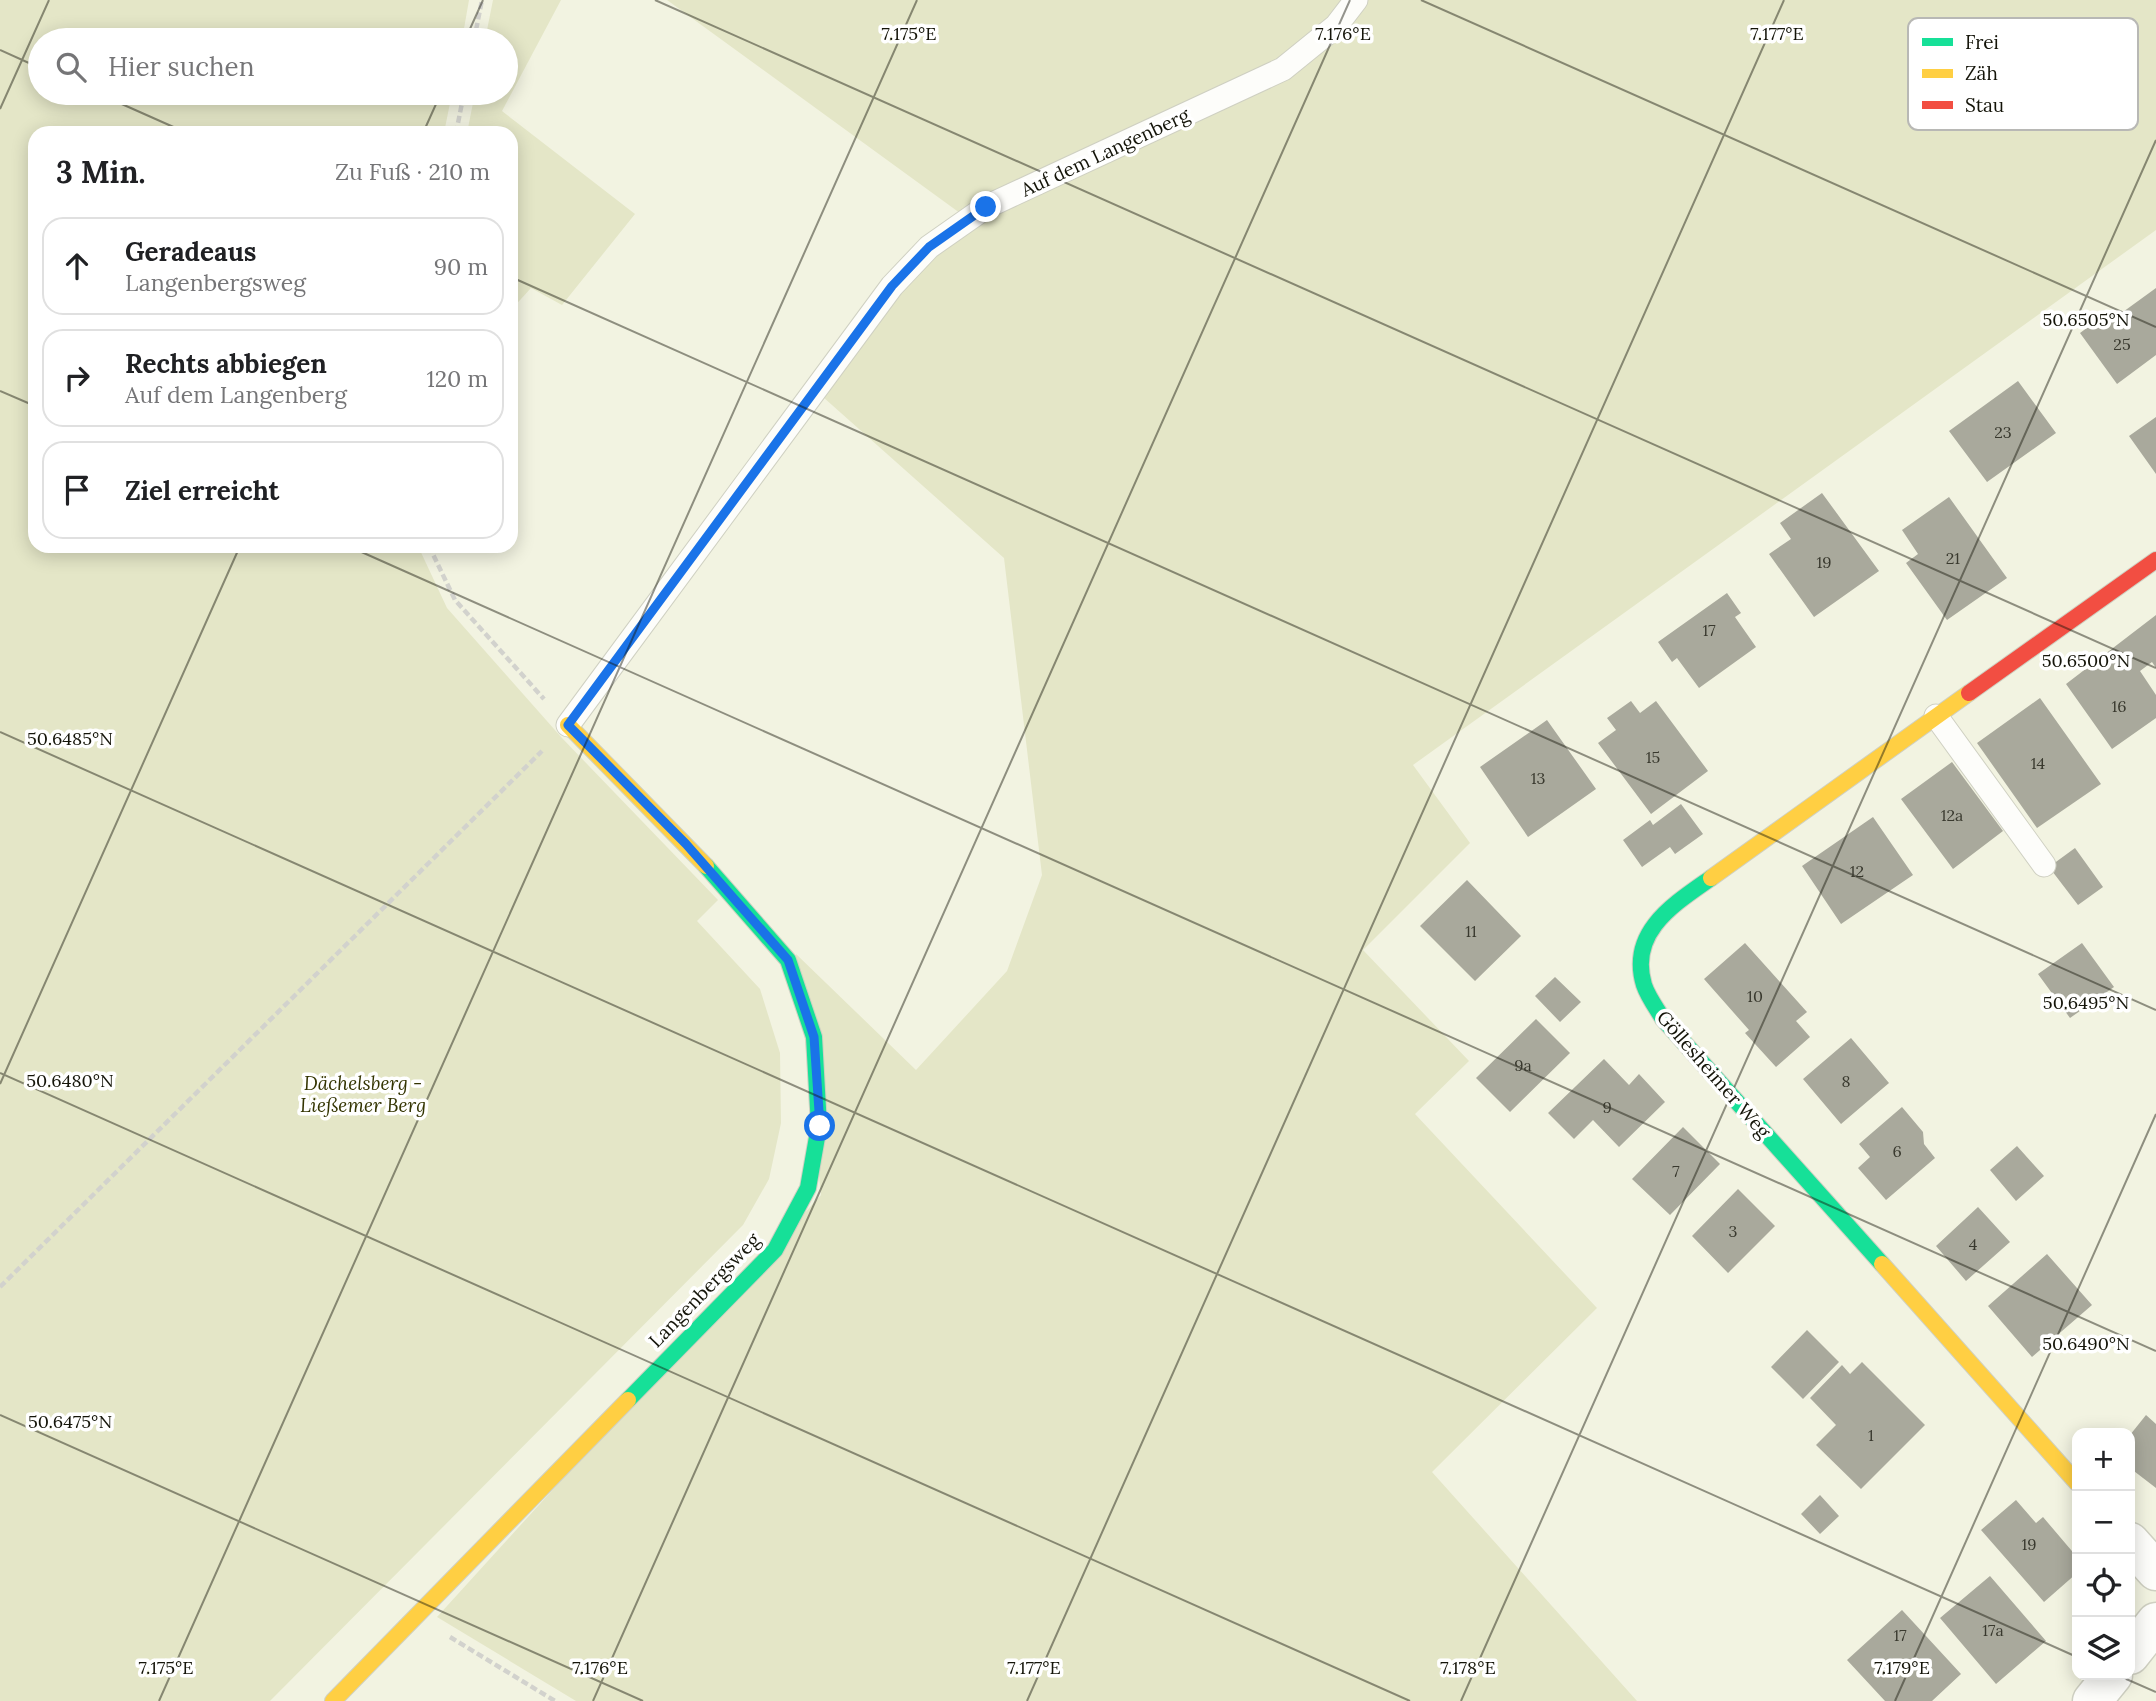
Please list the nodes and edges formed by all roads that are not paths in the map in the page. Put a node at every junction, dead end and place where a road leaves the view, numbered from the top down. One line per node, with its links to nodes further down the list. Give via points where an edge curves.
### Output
1 (1356, 0): 4 (lane, Auf dem Langenberg, via 1336,26 1283,69 986,207 929,247 892,286)
2 (2156, 560): 3 (street, Göllesheimer Weg)
3 (1936, 716): 5 (lane); 6 (street, Göllesheimer Weg, via 1665,910 1642,945 1644,985 1662,1019)
4 (568, 725): 12 (street, Langenbergsweg, via 686,844 788,960 814,1037 820,1126 808,1188 775,1250)
5 (2044, 865)
6 (2072, 1477)
7 (2135, 1548): 8 (street)
8 (2156, 1571)
9 (2156, 1622): 10 (street)
10 (2135, 1649)
11 (2109, 1680): 13 (street)
12 (333, 1701)
13 (2092, 1701)

